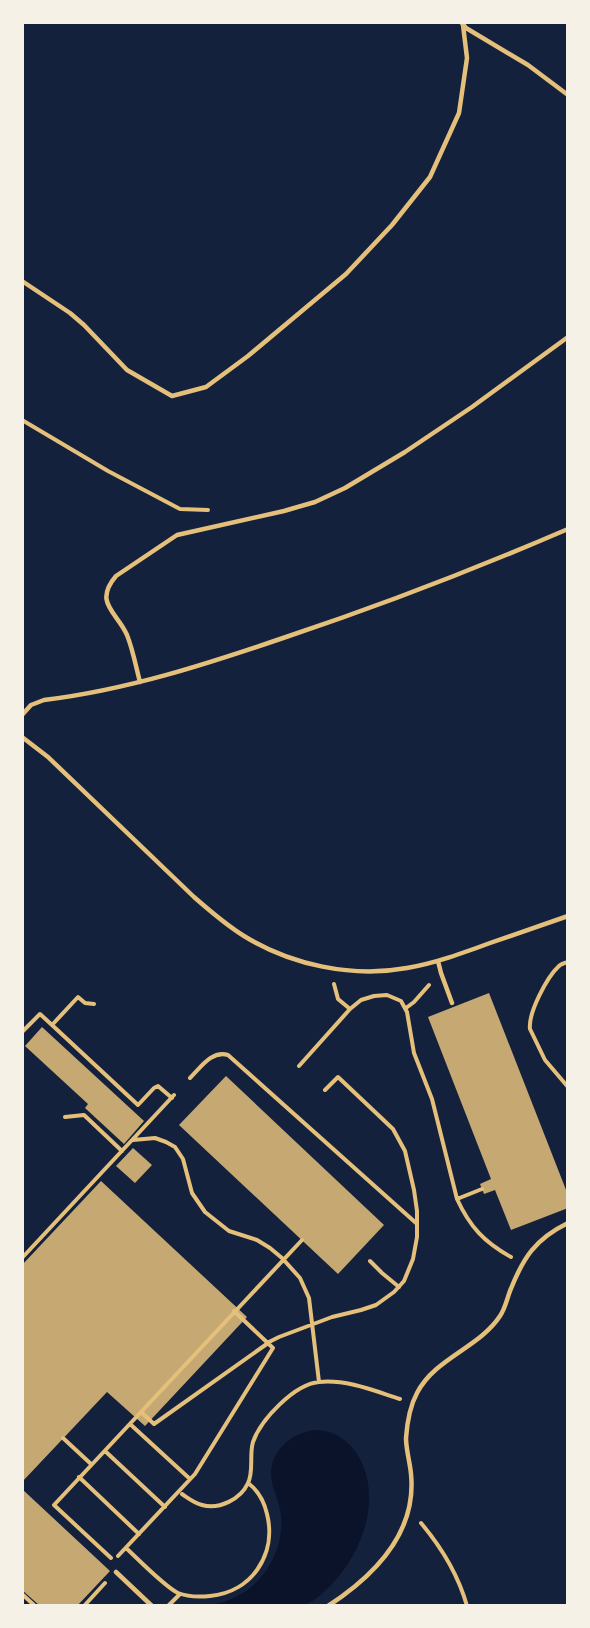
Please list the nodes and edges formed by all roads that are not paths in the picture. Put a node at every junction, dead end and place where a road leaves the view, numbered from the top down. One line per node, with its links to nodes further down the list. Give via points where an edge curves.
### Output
1 (462, 24): 2 (lane, via 528,65); 3 (lane, via 467,58 459,113 430,177 346,274 206,387 172,396 163,391 128,370 84,325)
2 (567, 95)
3 (22, 281)
4 (567, 337): 6 (lane, via 472,407 345,488 284,512 177,535 116,576 108,585 108,605 126,632)
5 (567, 529): 6 (lane, via 340,619 192,669)
6 (140, 682): 7 (lane, via 44,700 31,705)
7 (22, 715)
8 (22, 736): 10 (lane, via 194,897 246,937 304,962 337,969 404,969)
9 (567, 916): 10 (lane)
10 (438, 961): 11 (lane)
11 (452, 1003)
12 (567, 1223): 15 (lane, via 533,1247 519,1268 501,1315 423,1383 413,1403 406,1439 412,1487 401,1533 376,1566)
13 (116, 1572): 14 (lane)
14 (152, 1605)
15 (328, 1605)

